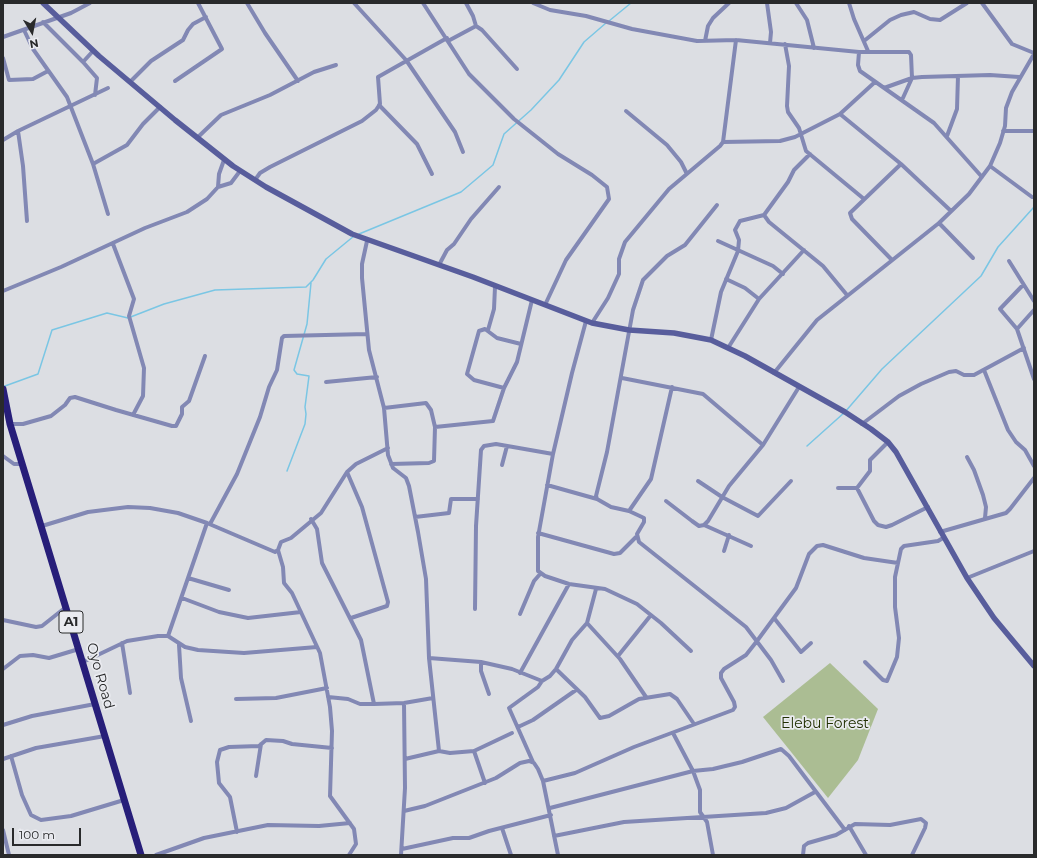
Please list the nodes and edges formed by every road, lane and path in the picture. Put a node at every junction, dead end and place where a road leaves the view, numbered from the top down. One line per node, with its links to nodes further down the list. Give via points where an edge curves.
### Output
1 (43, 3): 20 (main road)
2 (90, 3): 17 (street)
3 (198, 3): 21 (street)
4 (247, 3): 46 (street)
5 (354, 3): 38 (street)
6 (423, 3): 26 (street)
7 (466, 3): 23 (street)
8 (533, 3): 28 (street, via 550,10 586,16 632,29)
9 (720, 3): 19 (street)
10 (729, 3): 19 (street)
11 (768, 3): 30 (street)
12 (796, 3): 32 (street, via 807,20)
13 (850, 3): 29 (street)
14 (957, 3): 18 (street)
15 (967, 3): 18 (street)
16 (982, 3): 36 (street, via 1012,44)
17 (84, 4): 20 (street, via 71,13)
18 (961, 7): 29 (street, via 946,17 934,20 914,12 901,15 890,20)
19 (723, 8): 28 (street, via 708,26)
20 (56, 17): 22 (street); 33 (main road)
21 (206, 17): 47 (street, via 222,49); 48 (street, via 193,24 183,40 151,61)
22 (43, 22): 24 (street); 39 (street)
23 (476, 26): 26 (street); 41 (street)
24 (24, 30): 25 (street); 42 (street)
25 (3, 37)
26 (448, 40): 38 (street); 106 (street, via 469,74 514,119 558,154 602,182 609,192 609,199 566,260)
27 (736, 40): 28 (street); 30 (street); 66 (street)
28 (705, 41)
29 (864, 41): 34 (street)
30 (770, 43): 31 (street)
31 (785, 44): 32 (street); 62 (street, via 789,66 788,112)
32 (814, 48): 35 (street)
33 (93, 50): 39 (street); 48 (main road)
34 (868, 51): 35 (street); 44 (street, via 909,52)
35 (859, 52): 49 (street, via 860,71)
36 (1034, 54): 45 (street)
37 (3, 58): 42 (street, via 9,80 33,79)
38 (406, 60): 54 (street, via 378,77); 67 (street, via 455,132)
39 (83, 62): 52 (street, via 97,78)
40 (336, 65): 46 (street)
41 (517, 69)
42 (48, 71): 55 (street)
43 (958, 76): 44 (street); 45 (street, via 990,75); 63 (street, via 957,108)
44 (912, 78): 51 (street); 53 (street)
45 (1019, 78): 60 (street, via 1006,108)
46 (298, 80): 64 (street, via 270,95 221,115)
47 (175, 81)
48 (130, 82): 56 (main road)
49 (875, 82): 51 (street); 58 (street)
50 (108, 88): 52 (street)
51 (884, 88): 53 (street)
52 (95, 95): 55 (street)
53 (902, 100): 63 (street, via 934,123)
54 (379, 105): 74 (street, via 417,144); 77 (street, via 362,121 270,167 260,173)
55 (71, 106): 59 (street); 70 (street)
56 (160, 107): 64 (main road); 70 (street, via 127,145)
57 (626, 111): 75 (street, via 667,145)
58 (840, 114): 62 (street); 71 (street)
59 (18, 131): 65 (street); 86 (street)
60 (1003, 131): 61 (street); 72 (street)
61 (1034, 131)
62 (800, 134): 66 (street, via 780,141); 68 (street, via 806,151)
63 (947, 136): 76 (street)
64 (197, 138): 69 (main road)
65 (3, 140)
66 (723, 142): 75 (street)
67 (464, 152)
68 (810, 154): 81 (street); 85 (street, via 794,170)
69 (224, 160): 73 (main road); 78 (street)
70 (93, 164): 84 (street)
71 (901, 164): 81 (street); 83 (street)
72 (990, 166): 76 (street); 80 (street)
73 (240, 171): 77 (main road); 78 (street, via 231,183)
74 (432, 174)
75 (687, 174): 108 (street, via 669,189 625,242 619,259 619,274 608,298)
76 (982, 177): 83 (street)
77 (255, 180): 88 (main road)
78 (218, 187): 90 (street, via 197,206)
79 (499, 187): 96 (street, via 447,250)
80 (1032, 197)
81 (864, 199): 94 (street, via 850,213 851,217)
82 (717, 205): 111 (street, via 685,245 667,256 643,280)
83 (951, 211): 87 (street)
84 (108, 214)
85 (764, 215): 91 (street); 92 (street, via 740,221 735,230 739,240)
86 (27, 221)
87 (939, 223): 93 (street); 94 (street)
88 (367, 241): 96 (main road); 112 (street, via 362,278)
89 (718, 241): 92 (street)
90 (113, 244): 101 (street); 129 (street, via 134,299 129,318 144,368 143,396)
91 (804, 250): 97 (street); 102 (street, via 823,266)
92 (738, 251): 97 (street, via 773,266); 98 (street)
93 (973, 258)
94 (892, 260): 102 (street)
95 (1009, 261): 99 (street)
96 (439, 265): 100 (main road)
97 (783, 274): 103 (street)
98 (726, 279): 103 (street, via 745,288); 113 (street)
99 (1023, 285): 105 (street); 109 (street, via 1000,309)
100 (495, 286): 104 (main road); 110 (street, via 494,309)
101 (3, 292)
102 (847, 296): 119 (street, via 817,320)
103 (759, 299): 115 (street)
104 (532, 300): 106 (main road); 114 (street)
105 (1034, 301)
106 (546, 305): 108 (main road)
107 (1034, 310): 109 (street)
108 (589, 322): 111 (main road); 137 (street, via 572,373)
109 (1017, 329): 116 (street)
110 (488, 330): 114 (street, via 497,338); 126 (street, via 479,331 467,374 474,380)
111 (629, 330): 113 (main road, via 674,333); 121 (street)
112 (368, 334): 120 (street); 160 (street, via 282,338 277,370 243,461)
113 (711, 340): 115 (main road)
114 (521, 344): 126 (street, via 518,362)
115 (728, 348): 119 (main road)
116 (1024, 348): 118 (street); 122 (street)
117 (205, 356): 129 (street, via 189,401 182,407 182,414 176,426)
118 (984, 370): 131 (street, via 969,376 956,371 949,372 921,384); 143 (street, via 1008,430 1025,450)
119 (774, 373): 125 (main road)
120 (377, 377): 123 (street); 128 (street)
121 (622, 378): 124 (street); 153 (street, via 596,491)
122 (1034, 379)
123 (326, 382)
124 (672, 387): 134 (street, via 703,394); 156 (street, via 651,478)
125 (799, 387): 131 (main road); 134 (street)
126 (504, 388): 132 (street, via 492,421)
127 (3, 389): 130 (highway, Oyo Road / A1)
128 (384, 408): 132 (street, via 426,402); 136 (street)
129 (133, 415): 130 (street, via 72,397 50,416 23,424)
130 (10, 424): 140 (highway, Oyo Road / A1)
131 (862, 424): 133 (main road)
132 (435, 427): 141 (street, via 432,462)
133 (888, 442): 150 (street, via 870,460 870,471); 155 (main road, via 906,466)
134 (762, 445): 151 (street)
135 (506, 446): 137 (street); 142 (street); 152 (street, via 490,444 481,450)
136 (388, 448): 141 (street); 144 (street, via 360,462)
137 (553, 454): 148 (street)
138 (3, 456): 140 (street, via 14,464)
139 (967, 457): 158 (street, via 983,495)
140 (22, 464): 161 (highway, Oyo Road / A1)
141 (391, 464): 157 (street, via 406,478)
142 (502, 465)
143 (1034, 466)
144 (347, 472): 159 (street, via 320,513); 185 (street, via 362,507 388,602 387,606)
145 (1034, 478): 158 (street, via 1006,513)
146 (698, 481): 151 (street)
147 (791, 481): 151 (street, via 758,516)
148 (547, 485): 153 (street); 164 (street)
149 (838, 488): 150 (street)
150 (857, 488): 155 (street, via 878,525 892,525)
151 (722, 497): 162 (street)
152 (478, 499): 157 (street, via 451,499 449,513); 181 (street)
153 (597, 499): 156 (street, via 611,507)
154 (666, 501): 162 (street, via 692,522)
155 (928, 507): 163 (main road)
156 (629, 511): 166 (street, via 644,518)
157 (415, 517): 198 (street, via 426,579)
158 (985, 518): 163 (street)
159 (311, 519): 169 (street, via 291,538 280,542); 185 (street, via 317,529 322,563)
160 (208, 523): 161 (street, via 178,513 128,507 88,512); 169 (street, via 265,550); 174 (street)
161 (42, 526): 180 (highway, Oyo Road / A1)
162 (704, 526): 165 (street)
163 (940, 532): 167 (main road)
164 (538, 533): 166 (street, via 614,554 620,553); 173 (street, via 538,571)
165 (729, 535): 168 (street); 170 (street)
166 (636, 537): 190 (street, via 645,547 746,627)
167 (943, 538): 172 (street, via 904,546); 175 (main road)
168 (751, 546)
169 (278, 550): 182 (street, via 284,583 292,593)
170 (724, 551)
171 (1034, 551): 175 (street)
172 (898, 563): 186 (street, via 864,558 823,545 817,546 809,554 796,588); 201 (street, via 894,591 899,638 897,657 887,681)
173 (541, 573): 176 (street); 183 (street, via 534,581)
174 (188, 578): 178 (street); 179 (street)
175 (967, 578): 202 (main road, via 994,618)
176 (569, 584): 177 (street); 205 (street)
177 (596, 589): 184 (street, via 605,590 637,604); 188 (street)
178 (229, 590)
179 (182, 598): 182 (street, via 219,612 248,618); 189 (street)
180 (66, 607): 187 (street, via 42,626); 195 (highway, Oyo Road / A1)
181 (475, 609)
182 (300, 612): 194 (street)
183 (520, 614)
184 (651, 615): 196 (street); 197 (street)
185 (351, 618): 218 (street, via 364,653)
186 (774, 618): 190 (street); 192 (street, via 801,652)
187 (3, 620)
188 (587, 623): 197 (street); 204 (street, via 572,640)
189 (168, 636): 191 (street, via 146,637); 193 (street)
190 (757, 641): 207 (street); 220 (street, via 746,655 724,669 721,674 735,707 726,714)
191 (122, 643): 199 (street); 210 (street)
192 (810, 643)
193 (179, 645): 194 (street, via 198,650 244,652); 219 (street, via 182,678)
194 (318, 647): 208 (street)
195 (79, 649): 199 (highway, Oyo Road / A1); 203 (street, via 50,658 20,656)
196 (690, 651)
197 (618, 656): 213 (street)
198 (429, 658): 200 (street); 214 (street)
199 (83, 662): 217 (highway, Oyo Road / A1)
200 (481, 662): 205 (street); 211 (street, via 481,671)
201 (864, 662)
202 (1034, 666)
203 (3, 669)
204 (556, 669): 206 (street); 209 (street)
205 (520, 673): 206 (street)
206 (542, 681): 222 (street, via 538,687 509,708)
207 (783, 681)
208 (327, 688): 212 (street); 215 (street, via 276,698)
209 (576, 690): 213 (street, via 585,697 600,718); 222 (street, via 533,720)
210 (130, 693)
211 (489, 694)
212 (328, 697): 218 (street, via 348,699 360,704); 227 (street)
213 (646, 697): 220 (street, via 670,694 677,699)
214 (433, 698): 216 (street); 228 (street)
215 (236, 699)
216 (404, 703): 218 (street); 231 (street)
217 (95, 704): 221 (street, via 26,717); 225 (highway, Oyo Road / A1)
218 (374, 704)
219 (191, 721)
220 (694, 724): 224 (street)
221 (3, 725)
222 (518, 727): 233 (street)
223 (512, 733): 229 (street)
224 (673, 733): 234 (street); 236 (street, via 575,773)
225 (105, 736): 230 (street, via 36,748); 239 (highway, Oyo Road / A1)
226 (261, 744): 227 (street, via 266,740 272,740); 235 (street); 249 (street, via 254,747 224,748 218,753 219,782 230,797)
227 (332, 748): 244 (street, via 330,796)
228 (438, 751): 229 (street); 231 (street)
229 (474, 751): 237 (street)
230 (11, 756): 232 (street); 239 (street, via 22,795 31,815 41,820 71,816)
231 (405, 759): 241 (street)
232 (3, 760)
233 (534, 763): 236 (street); 237 (street, via 520,763)
234 (693, 770): 238 (street, via 713,769 781,749); 240 (street); 243 (street, via 700,790 700,812)
235 (256, 776)
236 (543, 781): 240 (street)
237 (485, 783): 241 (street, via 425,806)
238 (815, 792): 243 (street, via 786,808 766,813); 248 (street)
239 (124, 800): 253 (highway, Oyo Road / A1)
240 (550, 808): 242 (street)
241 (404, 811): 251 (street)
242 (551, 815): 246 (street); 250 (street)
243 (704, 818): 250 (street, via 624,822); 259 (street)
244 (350, 823): 249 (street, via 319,826 268,825); 255 (street, via 356,836 354,848)
245 (849, 826): 248 (street); 261 (street); 262 (street, via 890,825 924,820 925,828)
246 (502, 828): 251 (street, via 469,838 453,838); 257 (street)
247 (3, 830): 252 (street)
248 (845, 830): 260 (street, via 808,843 804,846)
249 (237, 832): 254 (street, via 204,838)
250 (554, 836): 258 (street)
251 (402, 849): 256 (street)
252 (9, 855)
253 (141, 855)
254 (156, 855)
255 (349, 855)
256 (401, 855)
257 (511, 855)
258 (558, 855)
259 (713, 855)
260 (803, 855)
261 (866, 855)
262 (912, 855)

